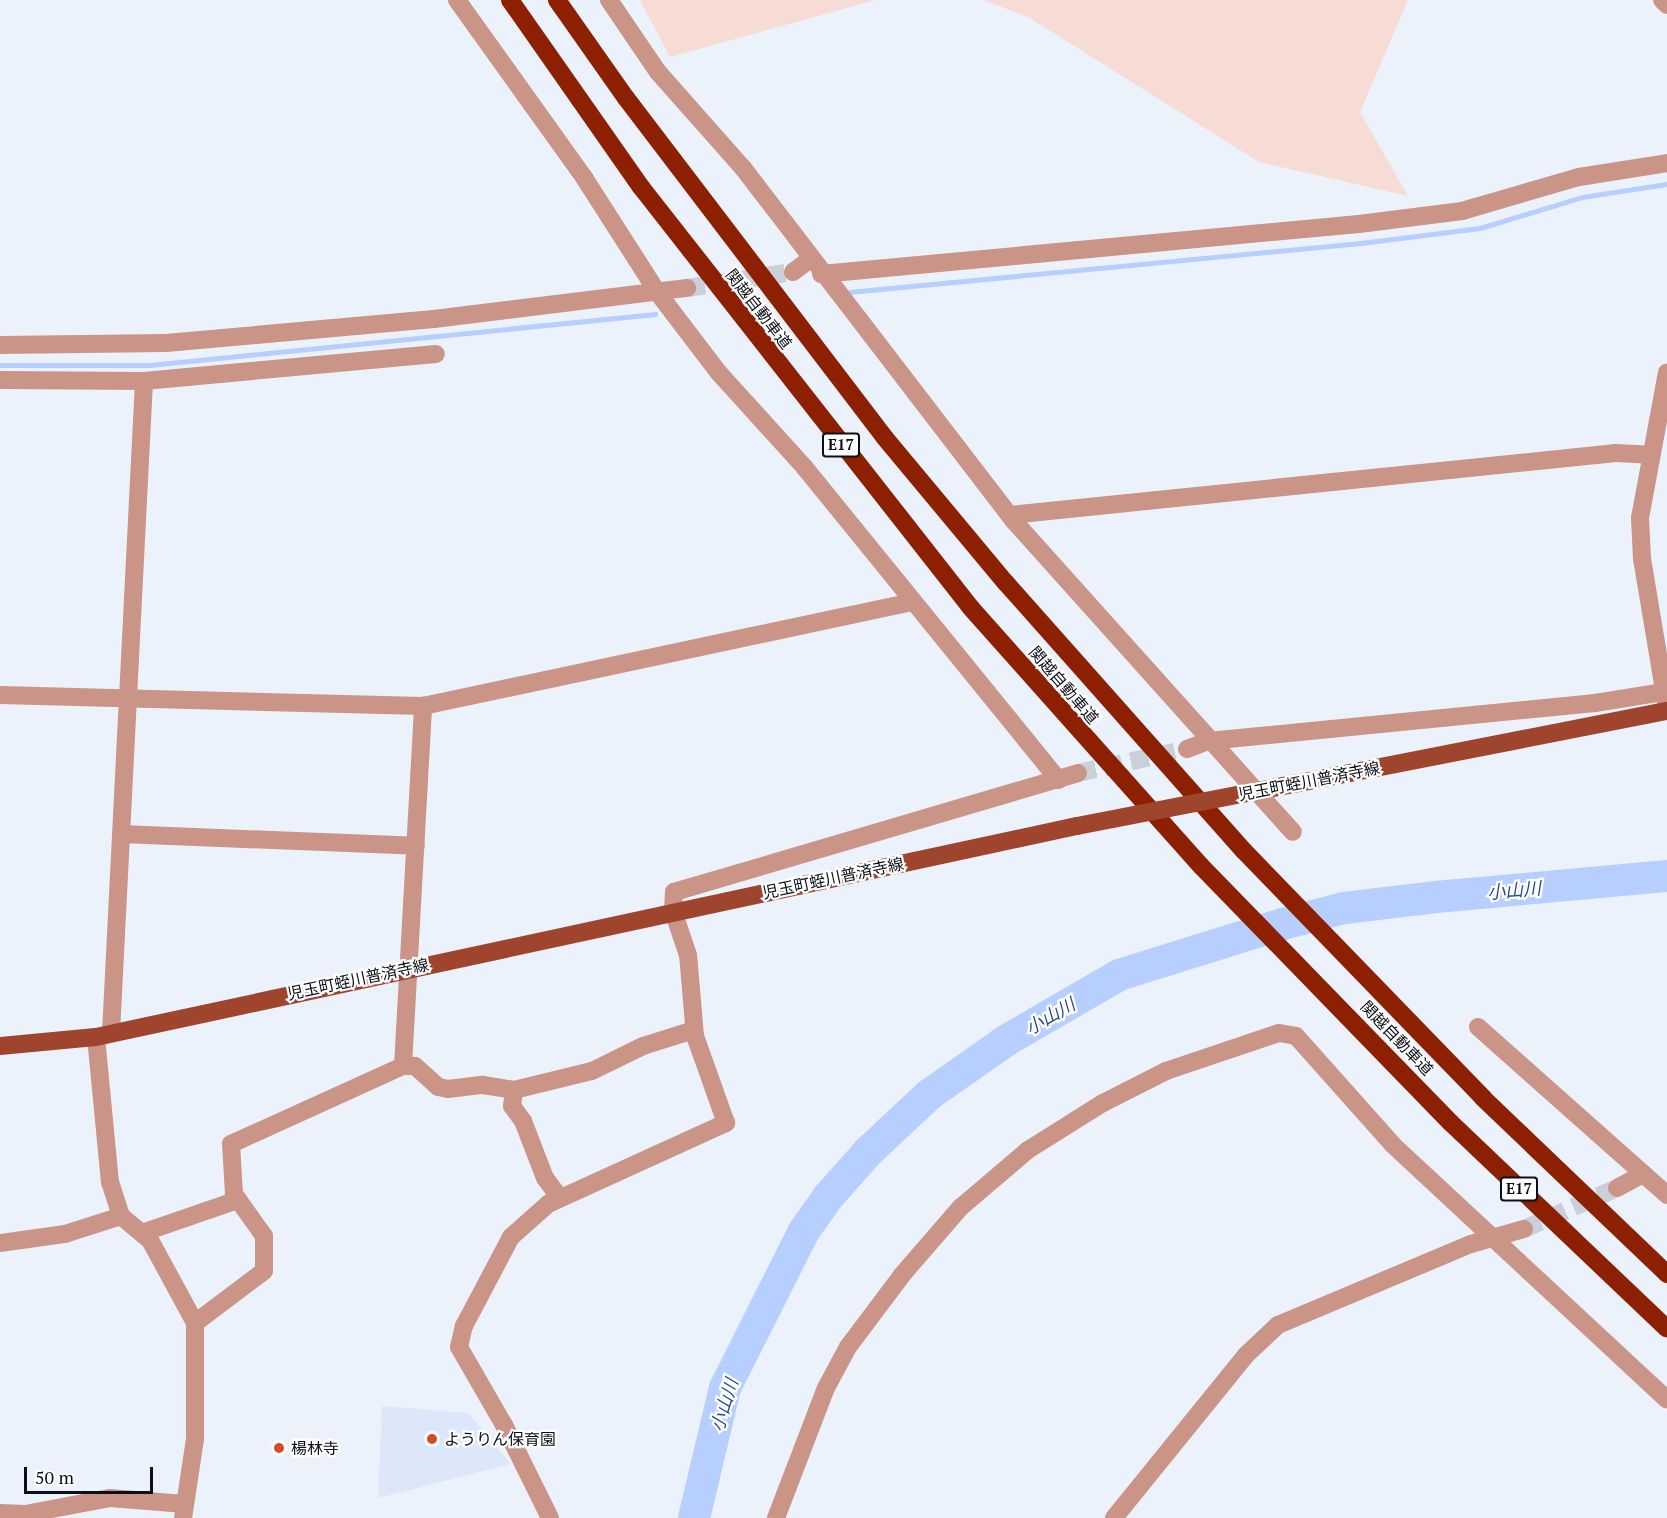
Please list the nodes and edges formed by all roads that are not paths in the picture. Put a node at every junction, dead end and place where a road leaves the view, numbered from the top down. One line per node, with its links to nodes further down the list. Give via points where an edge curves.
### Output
1 (457, 0): 11 (street, via 585,178)
2 (510, 0): 52 (highway, 関越自動車道 / E17, via 641,187 971,608 1201,866 1451,1123)
3 (557, 0): 50 (highway, 関越自動車道 / E17, via 626,98 885,438 1006,583 1244,851 1419,1033)
4 (609, 0): 8 (street, via 658,72 743,168)
5 (1662, 0): 6 (street)
6 (1667, 5)
7 (1667, 164): 8 (street, via 1579,177 1462,211 1359,224)
8 (816, 266): 9 (street); 19 (street)
9 (793, 272)
10 (687, 288): 11 (street)
11 (658, 293): 12 (street, via 166,343); 20 (street, via 719,373 805,468)
12 (0, 345)
13 (436, 354): 16 (street)
14 (1667, 372): 17 (street)
15 (0, 380): 16 (street)
16 (144, 381): 22 (street)
17 (1664, 410): 18 (street)
18 (1650, 455): 19 (street, via 1617,453); 23 (street, via 1640,518 1642,559)
19 (1010, 515): 25 (street)
20 (911, 602): 24 (street); 28 (street)
21 (0, 695): 22 (street)
22 (127, 698): 24 (street); 30 (street)
23 (1666, 704): 25 (street, via 1595,703); 32 (main road, 児玉町蛭川普済寺線, bridge)
24 (423, 706): 31 (street)
25 (1208, 741): 26 (street); 29 (street)
26 (1187, 749)
27 (1078, 773): 28 (street)
28 (1059, 780): 32 (street, via 674,892)
29 (1293, 832)
30 (121, 834): 31 (street); 36 (street)
31 (416, 846): 33 (street)
32 (673, 911): 33 (main road, 児玉町蛭川普済寺線); 35 (street, via 688,955)
33 (408, 968): 36 (main road, 児玉町蛭川普済寺線); 38 (street)
34 (1478, 1027): 40 (street)
35 (694, 1030): 39 (street, via 643,1046 592,1071); 43 (street, via 726,1123)
36 (103, 1035): 37 (main road, 児玉町蛭川普済寺線); 45 (street, via 110,1182)
37 (0, 1046)
38 (403, 1066): 39 (street, via 422,1071 438,1087 483,1085); 44 (street, via 231,1144 234,1194)
39 (514, 1090): 43 (street, via 512,1106 523,1121 545,1178)
40 (1642, 1174): 41 (street); 42 (street)
41 (1617, 1188)
42 (1667, 1195)
43 (560, 1198): 57 (street, via 511,1237 464,1326 459,1347 504,1425)
44 (238, 1200): 47 (street); 51 (street, via 264,1236 264,1271)
45 (121, 1216): 47 (street); 49 (street, via 65,1234)
46 (1524, 1229): 48 (street)
47 (142, 1233): 51 (street, via 150,1240)
48 (1492, 1240): 53 (street); 58 (street, via 1393,1145 1289,1032 1166,1071 1065,1126 988,1181 909,1266 848,1347 822,1398); 59 (street, via 1471,1244 1278,1325 1246,1355)
49 (0, 1244)
50 (1667, 1274)
51 (195, 1323): 54 (street, via 195,1439)
52 (1667, 1329)
53 (1667, 1400)
54 (184, 1511): 56 (street, via 110,1497)
55 (0, 1513): 56 (street)
56 (25, 1516)
57 (550, 1518)
58 (776, 1518)
59 (1114, 1518)

